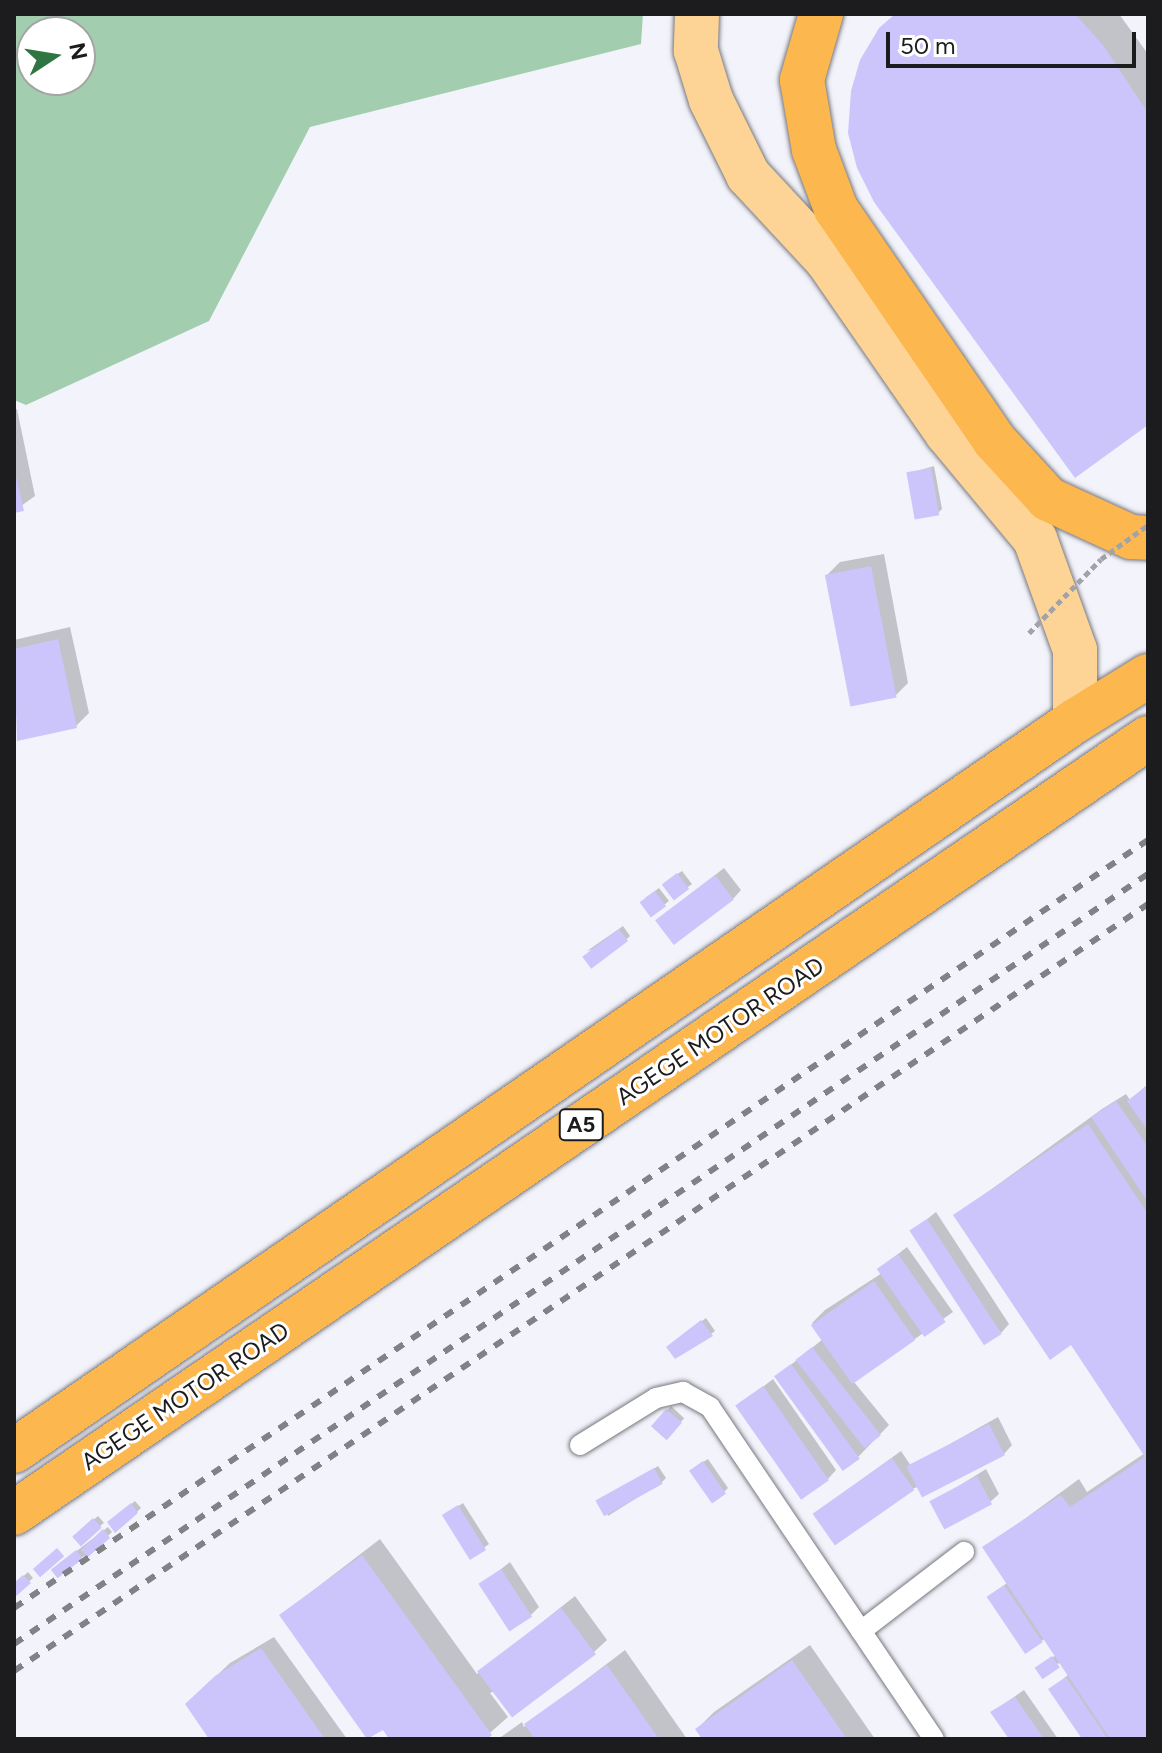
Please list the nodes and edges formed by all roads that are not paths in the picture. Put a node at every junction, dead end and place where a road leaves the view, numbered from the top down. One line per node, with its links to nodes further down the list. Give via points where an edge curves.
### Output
1 (697, 14): 5 (main road, via 696,51 711,100 748,175 827,260 947,433 1035,539 1075,650)
2 (821, 14): 3 (highway, via 802,80 814,150 836,209 994,440 1048,499 1131,537)
3 (1148, 538)
4 (1148, 676): 5 (highway, A5)
5 (1075, 721): 7 (highway, A5)
6 (1148, 738): 8 (highway, AGEGE MOTOR ROAD / A5)
7 (504, 1114): 8 (highway); 10 (highway, A5)
8 (540, 1153): 11 (highway, AGEGE MOTOR ROAD / A5)
9 (580, 1445): 13 (lane, via 656,1398 683,1392 710,1407)
10 (14, 1451)
11 (14, 1513)
12 (964, 1552): 13 (lane)
13 (861, 1631): 14 (lane)
14 (934, 1739)

